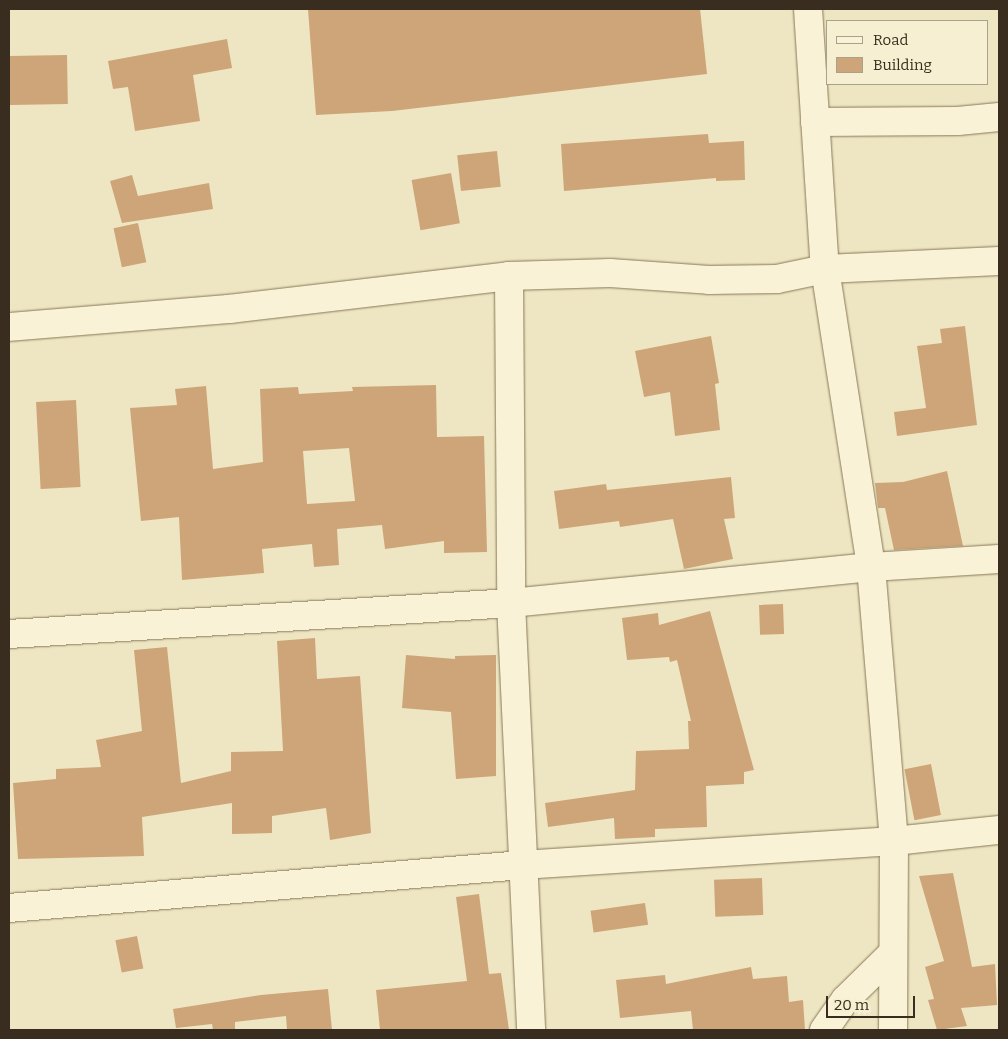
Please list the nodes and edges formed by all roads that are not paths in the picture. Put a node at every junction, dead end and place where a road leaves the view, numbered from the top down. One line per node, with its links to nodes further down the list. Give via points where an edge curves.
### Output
1 (808, 9): 3 (street)
2 (999, 117): 3 (street, via 958,121)
3 (815, 122): 5 (street)
4 (999, 261): 5 (street)
5 (825, 269): 6 (street, via 777,279 709,280 610,273); 9 (street)
6 (510, 276): 7 (street, via 229,309); 10 (street)
7 (9, 327)
8 (999, 559): 9 (street)
9 (871, 567): 10 (street); 13 (street)
10 (512, 603): 11 (street); 14 (street)
11 (9, 634)
12 (999, 830): 13 (street)
13 (894, 841): 14 (street); 16 (street)
14 (522, 865): 15 (street); 17 (street)
15 (9, 908)
16 (893, 953): 18 (street, via 845,1000); 19 (street)
17 (531, 1030)
18 (824, 1030)
19 (893, 1030)

